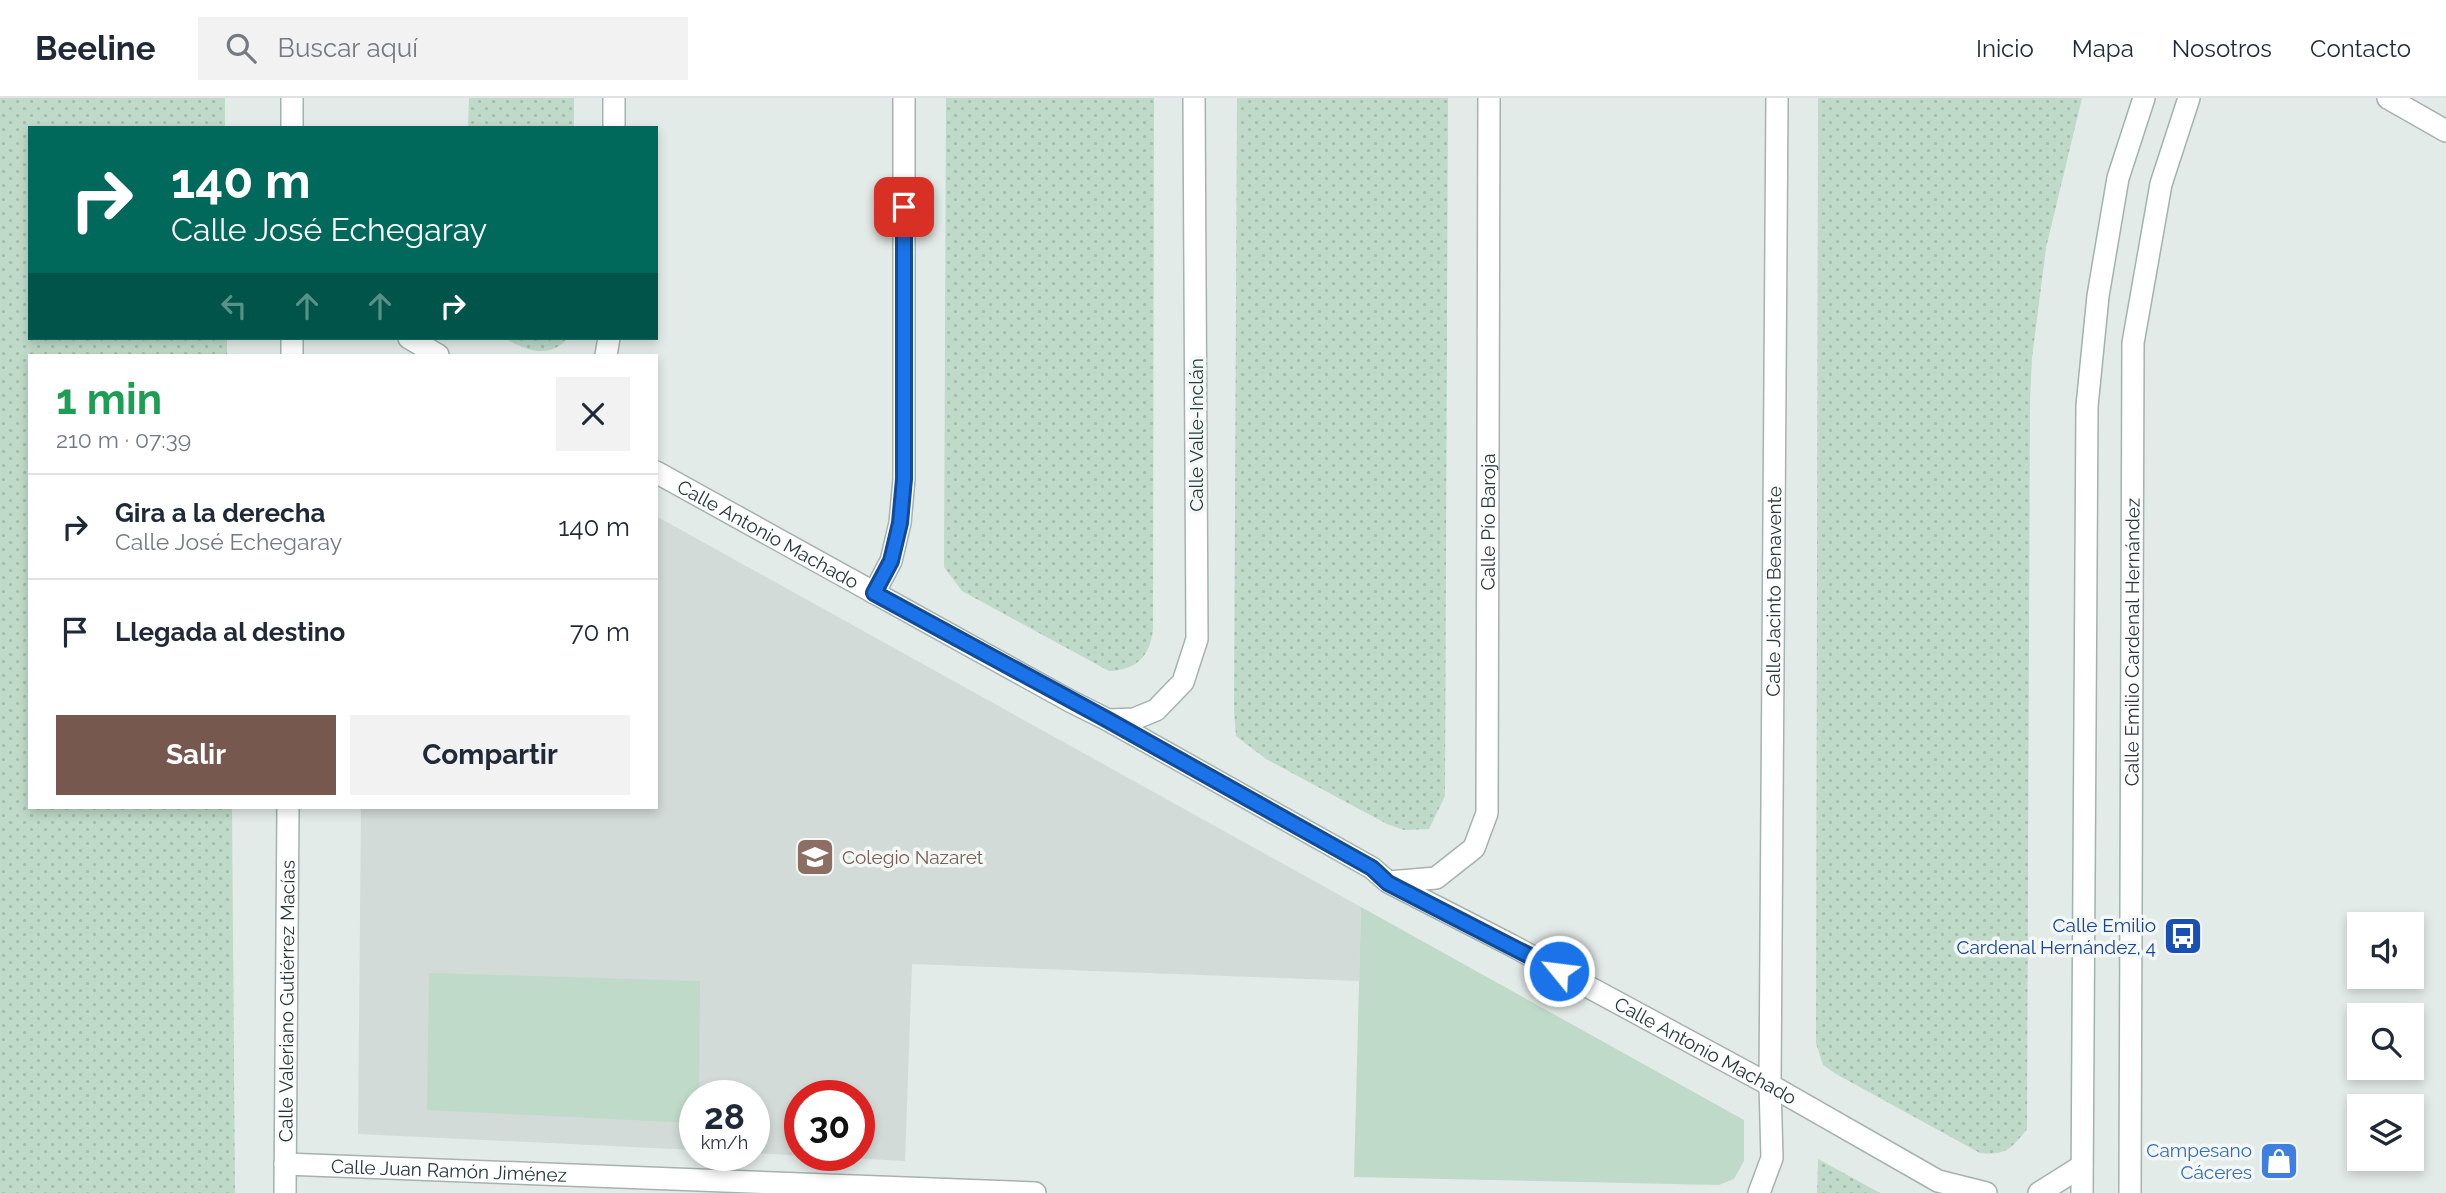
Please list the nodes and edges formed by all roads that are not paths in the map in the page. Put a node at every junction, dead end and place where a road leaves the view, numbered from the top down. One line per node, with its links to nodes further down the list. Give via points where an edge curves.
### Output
1 (292, 98): 10 (street)
2 (614, 98): 11 (street)
3 (904, 98): 16 (street, via 904,479 891,561)
4 (1194, 98): 17 (street, Calle Valle-Inclán, via 1196,639 1183,682 1156,710 1134,719)
5 (1489, 98): 19 (street, Calle Pío Baroja, via 1487,813 1475,848 1436,878)
6 (1776, 98): 20 (street, Calle Jacinto Benavente)
7 (2144, 98): 22 (street, via 2118,178 2098,296 2087,406)
8 (2189, 98): 29 (street, Calle Emilio Cardenal Hernández, via 2161,184 2133,342)
9 (2388, 98): 12 (street)
10 (292, 126)
11 (614, 126)
12 (2446, 131)
13 (412, 340): 14 (street)
14 (436, 354)
15 (658, 473): 16 (street, Calle Antonio Machado)
16 (874, 593): 17 (street, Calle Antonio Machado)
17 (1108, 720): 19 (street, Calle Antonio Machado, via 1372,868)
18 (288, 809): 21 (street, Calle Valeriano Gutiérrez Macías)
19 (1388, 883): 20 (street, Calle Antonio Machado)
20 (1770, 1085): 25 (street, via 1772,1158); 26 (street, Calle Antonio Machado, via 1938,1181)
21 (285, 1164): 23 (street, Calle Valeriano Gutiérrez Macías); 24 (street, Calle Juan Ramón Jiménez)
22 (2082, 1166): 27 (street); 28 (street)
23 (285, 1193)
24 (1035, 1193)
25 (1759, 1193)
26 (1986, 1193)
27 (2039, 1193)
28 (2082, 1193)
29 (2130, 1193)

